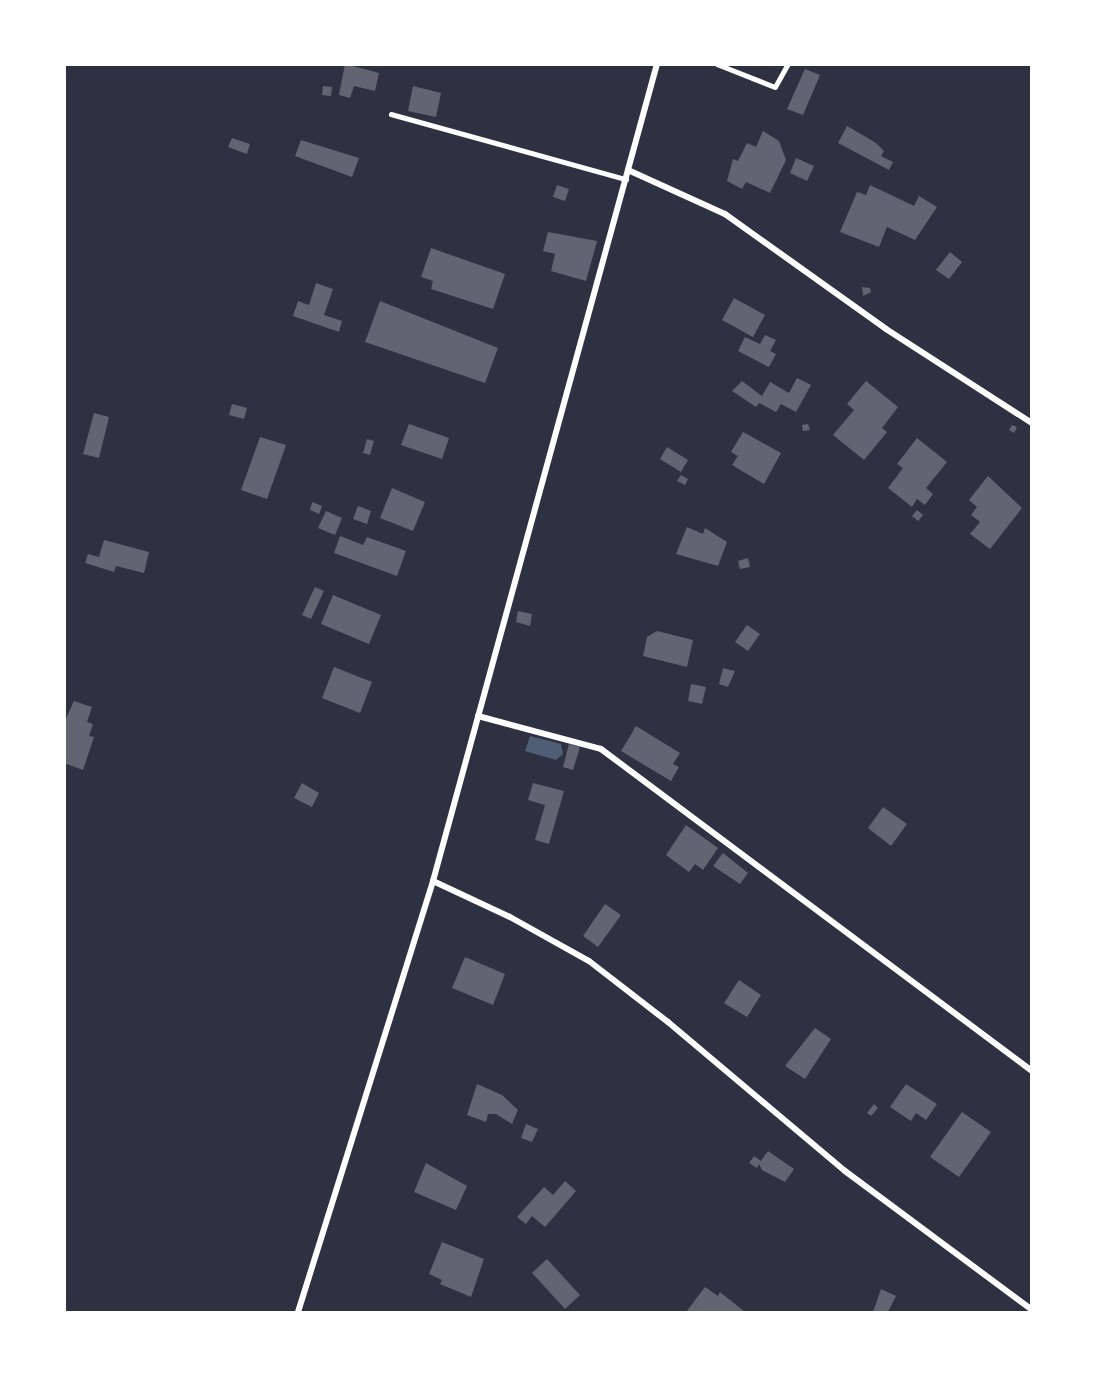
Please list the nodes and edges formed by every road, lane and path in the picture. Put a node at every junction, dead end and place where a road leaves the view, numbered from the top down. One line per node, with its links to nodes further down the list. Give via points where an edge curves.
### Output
1 (717, 64): 2 (lane, via 775,87)
2 (788, 64)
3 (657, 65): 5 (street)
4 (391, 114): 6 (lane)
5 (628, 170): 6 (street); 7 (street, via 725,214 896,335)
6 (626, 179): 8 (street)
7 (1032, 423)
8 (478, 716): 9 (street); 10 (street, via 601,749)
9 (433, 881): 11 (street, via 519,921 589,961 845,1171); 12 (street)
10 (1032, 1071)
11 (1032, 1310)
12 (298, 1312)

